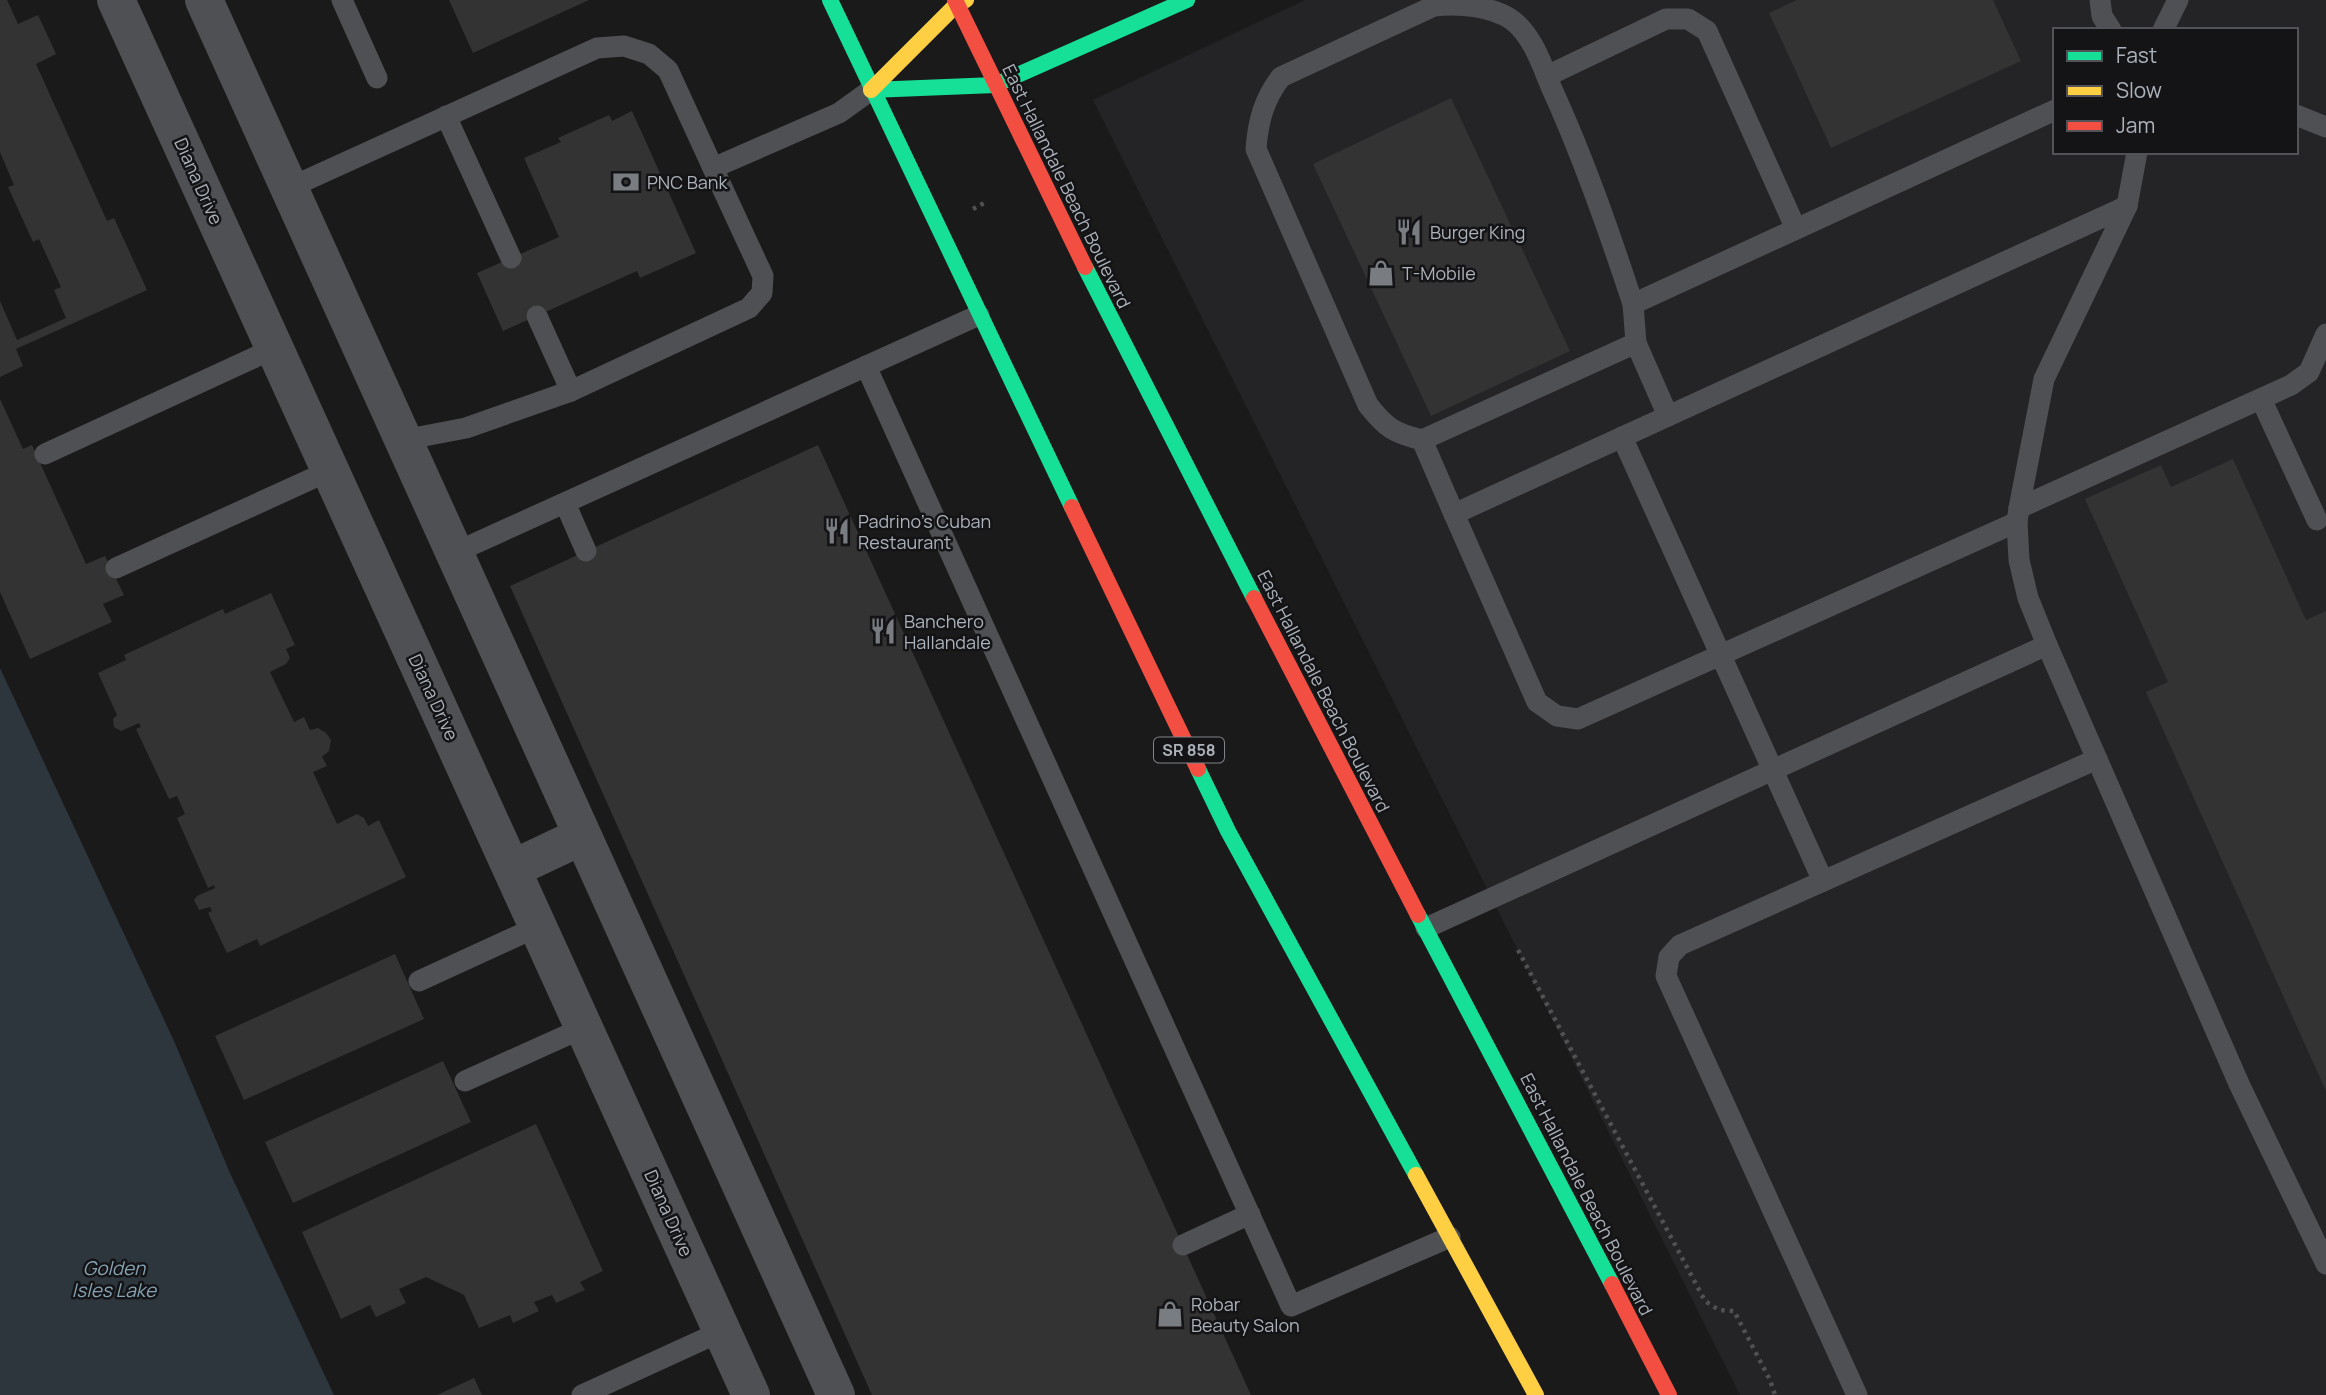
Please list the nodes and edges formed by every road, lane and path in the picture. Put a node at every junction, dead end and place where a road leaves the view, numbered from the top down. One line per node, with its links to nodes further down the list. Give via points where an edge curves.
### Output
1 (116, 0): 32 (street, Diana Drive)
2 (204, 0): 21 (street)
3 (342, 0): 12 (lane)
4 (830, 0): 14 (main road, SR 858)
5 (1187, 0): 13 (main road)
6 (2100, 0): 9 (lane)
7 (2178, 0): 10 (lane)
8 (959, 1): 13 (main road, East Hallandale Beach Boulevard); 14 (main road)
9 (2110, 28)
10 (2164, 28)
11 (1546, 76): 25 (lane, via 1666,19 1689,19 1707,31); 27 (lane, via 1595,189); 39 (lane, via 1530,40 1511,20 1456,3 1434,6 1281,77 1258,122 1256,149 1368,405 1399,434)
12 (377, 78)
13 (995, 85): 14 (main road); 57 (main road, East Hallandale Beach Boulevard)
14 (871, 90): 20 (lane, via 839,113); 28 (main road, SR 858)
15 (2053, 111): 25 (lane)
16 (446, 116): 20 (lane, via 597,48 624,46 649,54 668,70); 21 (lane); 26 (lane)
17 (2298, 116): 18 (lane)
18 (2326, 127)
19 (2137, 154): 23 (lane)
20 (713, 168): 34 (lane, via 763,276 762,293 749,308)
21 (289, 188): 38 (street)
22 (988, 201): 24 (path)
23 (2127, 206): 36 (lane); 44 (lane, via 2044,379)
24 (972, 209)
25 (1796, 229): 27 (lane)
26 (511, 258)
27 (1633, 304): 31 (lane)
28 (979, 315): 33 (lane); 63 (main road, SR 858, via 1228,831)
29 (537, 316): 34 (lane)
30 (2326, 334): 35 (lane, via 2309,372)
31 (1636, 343): 36 (lane); 39 (lane)
32 (275, 348): 40 (lane); 41 (street, Diana Drive)
33 (866, 366): 42 (lane); 62 (lane)
34 (571, 391): 38 (lane, via 466,428)
35 (2261, 399): 44 (lane); 45 (lane)
36 (1668, 416): 37 (lane)
37 (1622, 437): 43 (lane); 50 (lane)
38 (403, 440): 47 (street)
39 (1422, 440): 43 (lane)
40 (45, 454)
41 (331, 470): 48 (lane); 54 (street, Diana Drive)
42 (565, 503): 46 (lane); 47 (lane)
43 (1454, 514): 50 (lane, via 1537,702 1557,716 1578,719)
44 (2018, 515): 49 (lane, via 2028,598); 50 (lane)
45 (2317, 520)
46 (586, 551)
47 (454, 553): 53 (street)
48 (116, 568)
49 (2048, 645): 51 (lane); 52 (lane)
50 (1721, 654): 52 (lane)
51 (2097, 759): 55 (lane); 65 (lane, via 2240,1086)
52 (1772, 768): 55 (lane); 57 (lane)
53 (582, 836): 54 (street); 69 (street)
54 (513, 869): 56 (street, Diana Drive)
55 (1823, 881): 73 (lane, via 1680,945 1669,957 1666,976)
56 (539, 926): 59 (lane); 60 (street, Diana Drive)
57 (1426, 928): 71 (main road, East Hallandale Beach Boulevard)
58 (1518, 950): 72 (path, via 1705,1301 1719,1310 1734,1311)
59 (419, 981)
60 (585, 1027): 61 (lane); 66 (street, Diana Drive)
61 (466, 1081)
62 (1250, 1214): 63 (lane, via 1291,1306); 64 (lane)
63 (1450, 1237): 70 (main road, SR 858)
64 (1183, 1245)
65 (2326, 1264)
66 (722, 1331): 67 (lane); 68 (street, Diana Drive)
67 (582, 1395)
68 (751, 1395)
69 (836, 1395)
70 (1536, 1395)
71 (1669, 1395)
72 (1775, 1395)
73 (1857, 1395)

